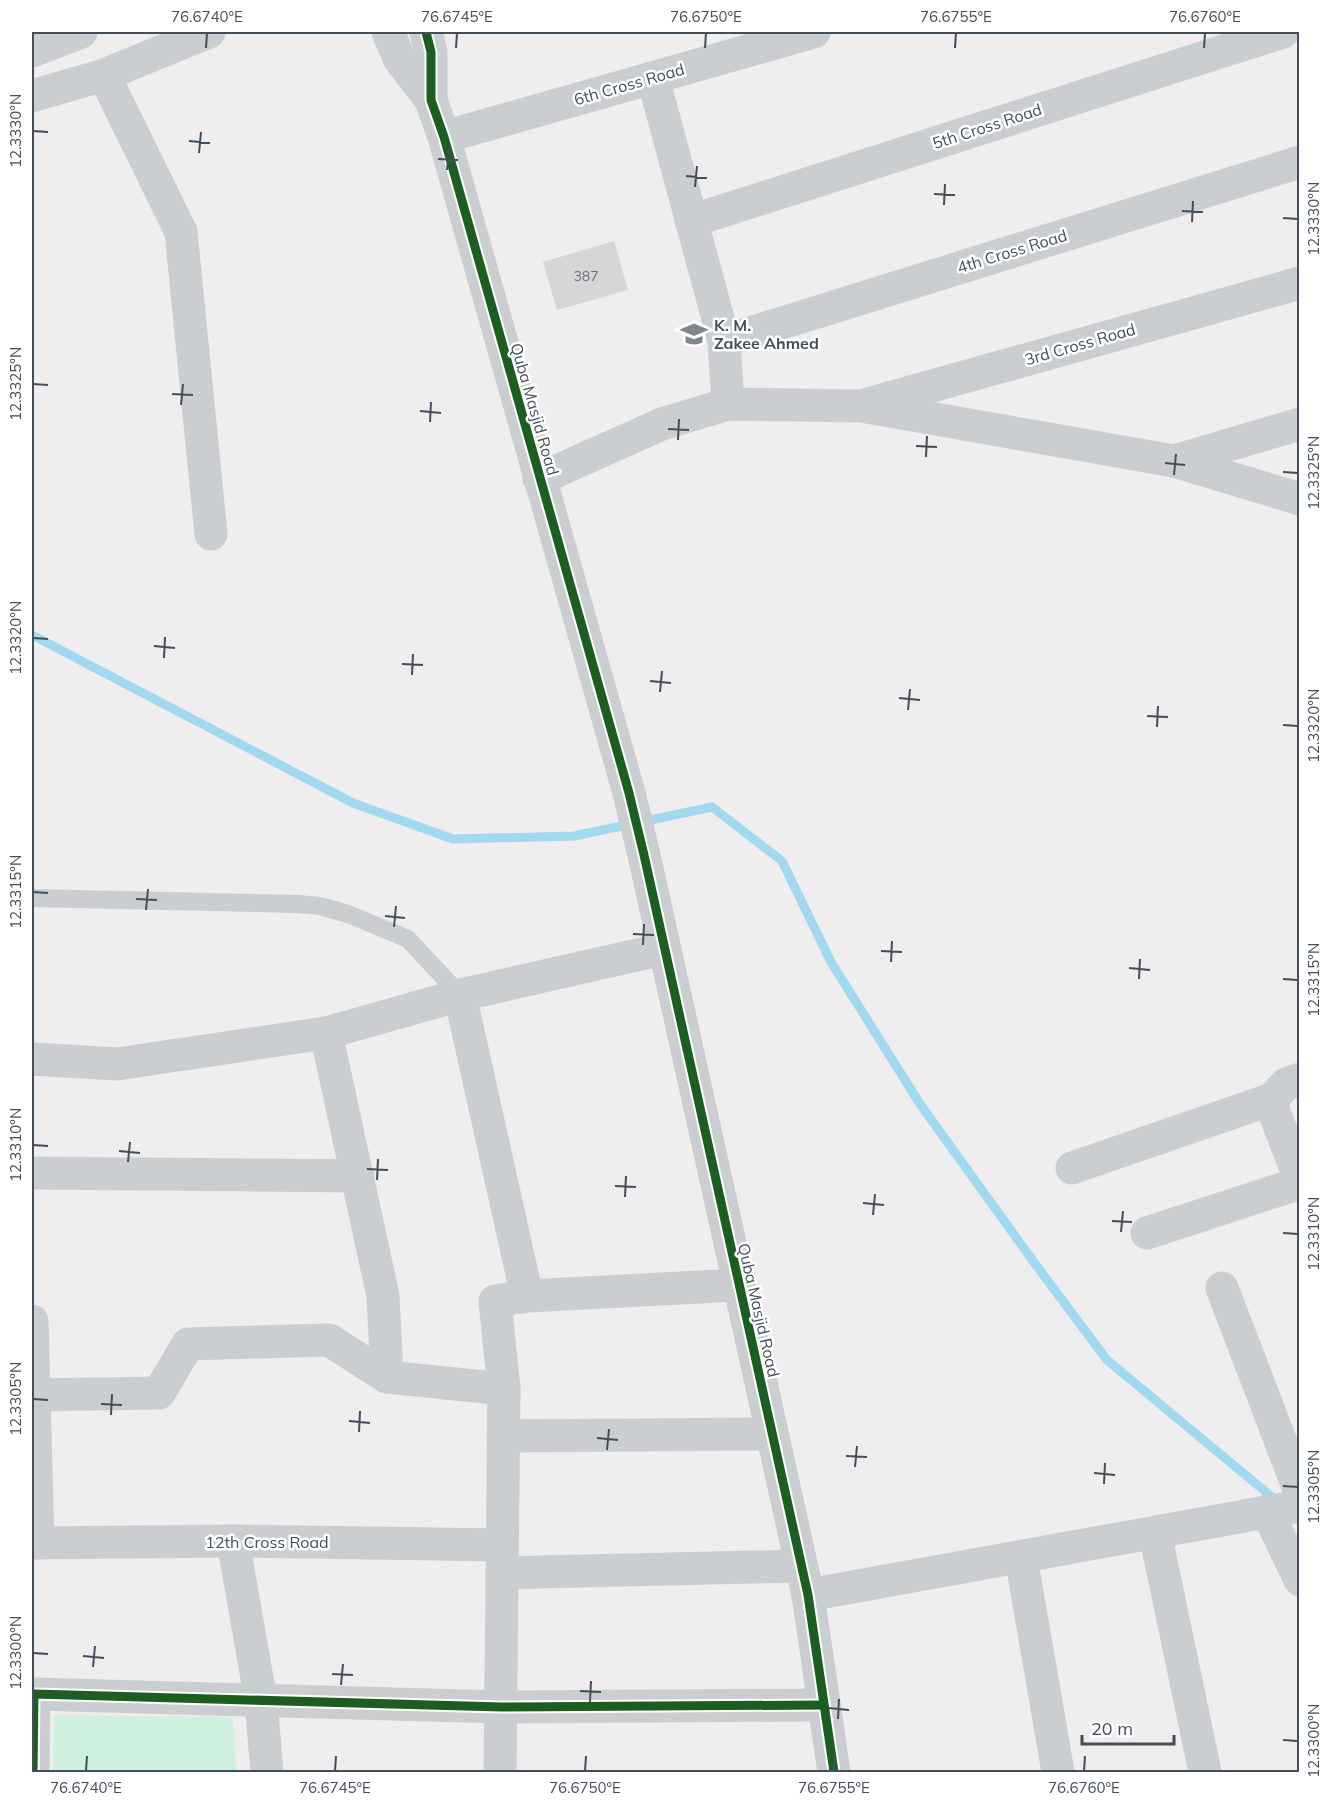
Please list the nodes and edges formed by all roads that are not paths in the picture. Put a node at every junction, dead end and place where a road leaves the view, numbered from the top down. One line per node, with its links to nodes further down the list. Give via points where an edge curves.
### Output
1 (209, 32): 6 (street)
2 (388, 32): 9 (street, Quba Masjid Road, via 400,60)
3 (426, 32): 9 (street, Quba Masjid Road, via 431,52)
4 (814, 32): 7 (street, 6th Cross Road)
5 (1283, 32): 12 (street, 5th Cross Road)
6 (104, 75): 8 (street); 21 (street, via 180,232)
7 (653, 78): 10 (street, 6th Cross Road); 12 (street)
8 (32, 96)
9 (431, 100): 10 (street, Quba Masjid Road)
10 (444, 137): 19 (street, Quba Masjid Road)
11 (1299, 162): 14 (street, 4th Cross Road)
12 (691, 221): 14 (street)
13 (1299, 283): 16 (street, 3rd Cross Road)
14 (724, 341): 15 (street)
15 (728, 404): 16 (street); 19 (street, via 663,424)
16 (861, 406): 18 (street)
17 (1299, 424): 18 (street)
18 (1174, 462): 20 (street)
19 (539, 479): 23 (street, Quba Masjid Road, via 629,793)
20 (1299, 499)
21 (211, 534)
22 (32, 898): 24 (lane, via 320,906 408,939)
23 (664, 949): 24 (street); 34 (street, Quba Masjid Road)
24 (460, 994): 25 (street); 36 (street)
25 (326, 1033): 26 (street, via 117,1064); 31 (street)
26 (32, 1059)
27 (1299, 1079): 28 (street, via 1286,1084)
28 (1272, 1099): 29 (street); 32 (street)
29 (1072, 1168)
30 (32, 1173): 31 (street)
31 (358, 1176): 38 (street, via 384,1296)
32 (1299, 1181): 33 (street)
33 (1147, 1233)
34 (738, 1285): 36 (street); 41 (street, Quba Masjid Road)
35 (1222, 1288): 43 (street)
36 (527, 1296): 39 (street, via 495,1301)
37 (32, 1321): 40 (street)
38 (387, 1377): 39 (street); 40 (street, via 329,1340 188,1344 159,1393)
39 (504, 1389): 42 (street)
40 (33, 1395): 46 (street)
41 (772, 1434): 42 (street); 50 (street, Quba Masjid Road)
42 (503, 1436): 48 (street)
43 (1286, 1505): 44 (street, 12th Cross Road); 49 (street)
44 (1155, 1533): 47 (street, 12th Cross Road); 59 (street)
45 (233, 1541): 46 (street, 12th Cross Road); 48 (street, 12th Cross Road); 51 (street)
46 (35, 1543)
47 (1021, 1557): 50 (street, 12th Cross Road); 58 (street)
48 (502, 1559): 50 (street, 12th Cross Road); 53 (street)
49 (1299, 1580)
50 (804, 1581): 52 (street, Quba Masjid Road)
51 (261, 1701): 53 (street); 54 (street, via 34,1694); 55 (street)
52 (824, 1706): 53 (street); 57 (street, Quba Masjid Road)
53 (501, 1707): 56 (street)
54 (32, 1757)
55 (267, 1773)
56 (500, 1773)
57 (834, 1773)
58 (1058, 1773)
59 (1205, 1773)

